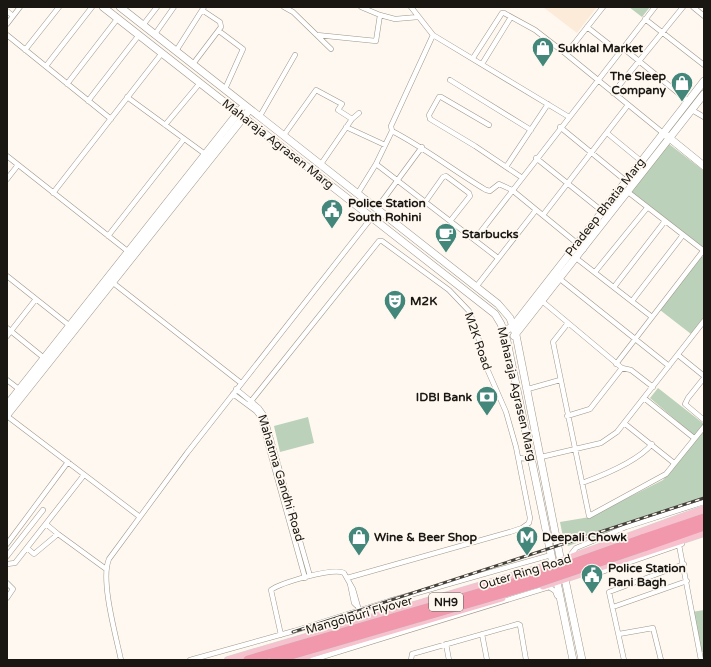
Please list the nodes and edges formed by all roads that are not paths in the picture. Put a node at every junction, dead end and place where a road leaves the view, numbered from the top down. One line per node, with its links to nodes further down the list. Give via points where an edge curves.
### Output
1 (20, 7): 18 (street)
2 (59, 7): 36 (street)
3 (92, 7): 47 (street)
4 (103, 7): 23 (street, Maharaja Agrasen Marg)
5 (121, 7): 26 (street, Maharaja Agrasen Marg)
6 (157, 7): 26 (street)
7 (174, 7): 30 (street)
8 (284, 7): 34 (street)
9 (361, 7): 19 (street)
10 (411, 7): 21 (street)
11 (603, 7): 27 (street)
12 (655, 7): 24 (street)
13 (683, 7): 29 (street)
14 (693, 7): 16 (street)
15 (203, 9): 28 (street, via 220,22); 37 (street)
16 (699, 9): 20 (street)
17 (7, 11): 18 (street)
18 (13, 16): 25 (street)
19 (380, 16): 21 (street, via 395,20); 34 (street, via 376,42)
20 (704, 16)
21 (418, 17): 31 (street)
22 (511, 17): 40 (street, via 535,30); 42 (street, via 502,14); 45 (street)
23 (118, 18): 33 (street, Maharaja Agrasen Marg); 52 (street)
24 (646, 19): 29 (street); 38 (street)
25 (7, 24)
26 (143, 25): 30 (street, Maharaja Agrasen Marg)
27 (587, 27): 38 (street); 40 (street)
28 (219, 31): 44 (street); 53 (street, via 243,49)
29 (662, 32): 43 (street); 46 (street)
30 (154, 34): 37 (street, Maharaja Agrasen Marg)
31 (433, 34): 42 (street); 75 (street, via 391,126)
32 (7, 35): 36 (street)
33 (139, 35): 39 (street, Maharaja Agrasen Marg); 57 (street)
34 (318, 35): 35 (street)
35 (331, 49)
36 (25, 50): 47 (street)
37 (176, 50): 44 (street, Maharaja Agrasen Marg)
38 (621, 50): 43 (street); 49 (street)
39 (162, 53): 51 (street, Maharaja Agrasen Marg); 56 (street)
40 (566, 54): 49 (street)
41 (295, 55): 65 (street)
42 (473, 58): 45 (street)
43 (640, 60): 54 (street); 58 (street)
44 (194, 64): 53 (street, Maharaja Agrasen Marg)
45 (482, 64): 59 (street)
46 (704, 65)
47 (46, 66): 52 (street)
48 (450, 80): 74 (street)
49 (597, 80): 54 (street); 66 (street)
50 (704, 81): 58 (street, Pradeep Bhatia Marg)
51 (200, 83): 64 (street, Maharaja Agrasen Marg); 70 (street)
52 (68, 84): 57 (street)
53 (225, 89): 61 (street, Maharaja Agrasen Marg)
54 (613, 93): 60 (street)
55 (704, 94): 62 (street, Pradeep Bhatia Marg)
56 (127, 97): 68 (street); 70 (street)
57 (88, 101): 68 (street)
58 (688, 101): 77 (street, Pradeep Bhatia Marg)
59 (548, 104): 66 (street); 74 (street)
60 (628, 105): 76 (street); 77 (street)
61 (247, 106): 64 (street); 65 (street, Maharaja Agrasen Marg)
62 (692, 110): 67 (street); 79 (street, Pradeep Bhatia Marg)
63 (359, 113): 69 (street)
64 (241, 115): 84 (street); 108 (street, Maharaja Agrasen Marg); 117 (street)
65 (260, 116): 78 (street, Maharaja Agrasen Marg)
66 (569, 117): 73 (street)
67 (704, 117)
68 (111, 119): 99 (street)
69 (352, 119): 72 (street); 78 (street, via 338,110 342,104 316,90)
70 (165, 125): 80 (street)
71 (489, 125): 92 (street, via 441,97 428,115 430,119)
72 (346, 127): 81 (street); 88 (street)
73 (560, 127): 83 (street); 86 (street)
74 (531, 130): 92 (street)
75 (392, 131): 81 (street); 82 (street)
76 (607, 133): 83 (street); 87 (street)
77 (663, 133): 79 (street); 87 (street, Pradeep Bhatia Marg)
78 (284, 135): 88 (street, Maharaja Agrasen Marg)
79 (670, 138): 91 (street); 100 (street, Pradeep Bhatia Marg)
80 (184, 139): 84 (street); 112 (street)
81 (385, 145): 89 (street)
82 (422, 147): 95 (street); 98 (street, via 486,190 490,191 499,184)
83 (592, 153): 96 (street); 97 (street)
84 (204, 154): 117 (street)
85 (7, 156): 90 (street)
86 (536, 158): 93 (street); 97 (street)
87 (641, 161): 96 (street, Pradeep Bhatia Marg)
88 (321, 164): 101 (street, Maharaja Agrasen Marg)
89 (376, 164): 95 (street); 101 (street)
90 (18, 165): 94 (street); 99 (street)
91 (704, 166)
92 (506, 167): 93 (street)
93 (521, 177): 98 (street)
94 (7, 179)
95 (398, 179): 102 (street); 103 (street)
96 (626, 181): 106 (street, Pradeep Bhatia Marg)
97 (568, 183): 106 (street); 107 (street)
98 (512, 190): 105 (street); 113 (street)
99 (53, 192): 112 (street)
100 (628, 192): 104 (street); 115 (street, Pradeep Bhatia Marg)
101 (358, 193): 103 (street, Maharaja Agrasen Marg)
102 (426, 201): 109 (street); 109 (street, via 446,176 469,193 470,196)
103 (377, 208): 124 (street, Maharaja Agrasen Marg)
104 (647, 208): 110 (street); 120 (street)
105 (536, 210): 107 (street); 118 (street)
106 (602, 210): 114 (street, Pradeep Bhatia Marg)
107 (543, 215): 114 (street)
108 (372, 218): 126 (street, Maharaja Agrasen Marg); 150 (street)
109 (451, 220): 113 (street)
110 (665, 221): 111 (street); 125 (street)
111 (683, 235): 116 (street); 128 (street)
112 (108, 236): 117 (street)
113 (475, 239): 118 (street)
114 (577, 243): 115 (street); 134 (street, Pradeep Bhatia Marg)
115 (584, 249): 119 (street, Pradeep Bhatia Marg)
116 (703, 251): 131 (street)
117 (131, 254): 123 (street); 135 (street)
118 (498, 258): 124 (street)
119 (576, 258): 120 (street); 122 (street, Pradeep Bhatia Marg)
120 (595, 272): 125 (street)
121 (7, 276): 127 (street)
122 (560, 279): 129 (street, Pradeep Bhatia Marg); 140 (street)
123 (112, 282): 150 (street); 154 (street)
124 (476, 286): 134 (street, Maharaja Agrasen Marg, via 498,304)
125 (614, 287): 128 (street)
126 (471, 295): 130 (street); 137 (street, Maharaja Agrasen Marg, via 495,314)
127 (36, 299): 135 (street); 136 (street)
128 (632, 301): 131 (street)
129 (542, 302): 133 (street); 138 (street, Pradeep Bhatia Marg)
130 (463, 303): 157 (street, M2K Road, via 379,241); 168 (street, M2K Road, via 473,320 485,364 506,412)
131 (652, 317): 140 (street)
132 (704, 322): 142 (street)
133 (568, 323): 144 (street); 149 (street, via 553,342)
134 (514, 324): 137 (street, Pradeep Bhatia Marg); 138 (street, Maharaja Agrasen Marg)
135 (70, 326): 143 (street)
136 (9, 330): 139 (street); 143 (street)
137 (504, 332): 141 (street, Maharaja Agrasen Marg)
138 (516, 335): 141 (street, Pradeep Bhatia Marg); 153 (street, Maharaja Agrasen Marg)
139 (7, 336)
140 (635, 339): 144 (street); 145 (street)
141 (507, 341): 169 (street, Maharaja Agrasen Marg)
142 (678, 355): 145 (street); 147 (street)
143 (44, 358): 154 (street)
144 (616, 364): 146 (street)
145 (669, 366): 151 (street)
146 (622, 368): 151 (street, via 631,370); 160 (street, via 590,409)
147 (704, 377): 161 (street, via 685,404)
148 (7, 380): 154 (street)
149 (560, 380): 153 (street); 160 (street)
150 (241, 383): 152 (street)
151 (653, 387): 156 (street)
152 (236, 389): 155 (street); 157 (street, Mahatma Gandhi Road)
153 (528, 389): 167 (street, Maharaja Agrasen Marg)
154 (22, 392): 158 (street); 159 (street)
155 (233, 394): 157 (street, Mahatma Gandhi Road); 179 (street)
156 (644, 398): 162 (street); 164 (street)
157 (249, 403): 200 (street, Mahatma Gandhi Road, via 259,408 264,415); 201 (street, Mahatma Gandhi Road, via 260,416)
158 (7, 406)
159 (7, 416): 170 (street)
160 (567, 416): 166 (street)
161 (704, 420)
162 (624, 423): 165 (street); 166 (street, via 617,432 601,443)
163 (704, 427): 164 (street)
164 (694, 438): 171 (street)
165 (652, 444): 171 (street); 173 (street, via 642,454)
166 (574, 450): 167 (street); 173 (street)
167 (541, 457): 175 (street, Maharaja Agrasen Marg)
168 (518, 458): 169 (street); 202 (street, M2K Road, via 530,518 526,526)
169 (532, 459): 176 (street, Maharaja Agrasen Marg)
170 (68, 462): 172 (street); 186 (street)
171 (674, 463): 173 (street, via 660,479 589,516)
172 (84, 475): 179 (street); 181 (street)
173 (582, 483)
174 (704, 502): 192 (street, via 626,527 576,548 572,553)
175 (550, 506): 176 (street); 193 (street, Maharaja Agrasen Marg)
176 (542, 508): 190 (street, Maharaja Agrasen Marg)
177 (704, 509): 188 (main road, Outer Ring Road)
178 (43, 510): 191 (street)
179 (140, 517): 198 (street, via 109,559)
180 (704, 518): 223 (highway, Mangolpuri Flyover / NH9, bridge, via 534,577)
181 (46, 524): 184 (street); 189 (street)
182 (704, 526): 224 (highway, Mangolpuri Flyover / NH9, bridge, via 535,584)
183 (704, 533): 197 (main road, Outer Ring Road)
184 (58, 534): 189 (street, via 34,554); 198 (street)
185 (704, 536): 187 (street)
186 (7, 544)
187 (679, 545): 196 (street); 199 (street, via 596,574)
188 (601, 547): 192 (main road, Outer Ring Road); 197 (main road, via 609,553)
189 (27, 548): 194 (street, via 15,563)
190 (552, 555): 195 (street, Maharaja Agrasen Marg); 211 (street)
191 (7, 556)
192 (574, 557): 193 (main road, Outer Ring Road)
193 (561, 562): 195 (main road, Outer Ring Road)
194 (7, 564)
195 (553, 564): 207 (main road, Outer Ring Road)
196 (684, 564): 204 (street); 209 (street, via 608,592)
197 (608, 565): 199 (main road, Outer Ring Road)
198 (106, 569): 220 (street)
199 (584, 572): 203 (main road, Outer Ring Road)
200 (310, 576): 201 (street); 202 (street, via 339,571)
201 (305, 578): 217 (street, via 271,590)
202 (347, 578): 211 (street, via 353,588)
203 (565, 579): 205 (main road, Outer Ring Road); 212 (street)
204 (687, 581): 209 (street); 235 (street)
205 (557, 582): 210 (main road, Outer Ring Road); 212 (street)
206 (7, 583): 208 (street, via 13,589)
207 (465, 590): 210 (main road); 213 (main road, Outer Ring Road)
208 (7, 598)
209 (613, 607): 216 (street)
210 (470, 608): 225 (main road, Outer Ring Road)
211 (358, 611): 213 (street); 217 (street)
212 (568, 615): 214 (street); 232 (street)
213 (362, 621): 222 (main road, Outer Ring Road)
214 (566, 623): 219 (street, via 562,619 555,591 548,587); 231 (street)
215 (482, 634): 218 (street); 229 (street); 230 (street, via 519,624)
216 (619, 634): 233 (street); 234 (street, via 653,628)
217 (281, 635): 221 (street)
218 (446, 644): 227 (street, via 412,654); 228 (street)
219 (318, 659): 226 (street)
220 (121, 660)
221 (190, 660)
222 (228, 660)
223 (248, 660)
224 (274, 660)
225 (291, 660)
226 (312, 660)
227 (411, 660)
228 (449, 660)
229 (487, 660)
230 (526, 660)
231 (574, 660)
232 (582, 660)
233 (624, 660)
234 (661, 660)
235 (701, 660)

